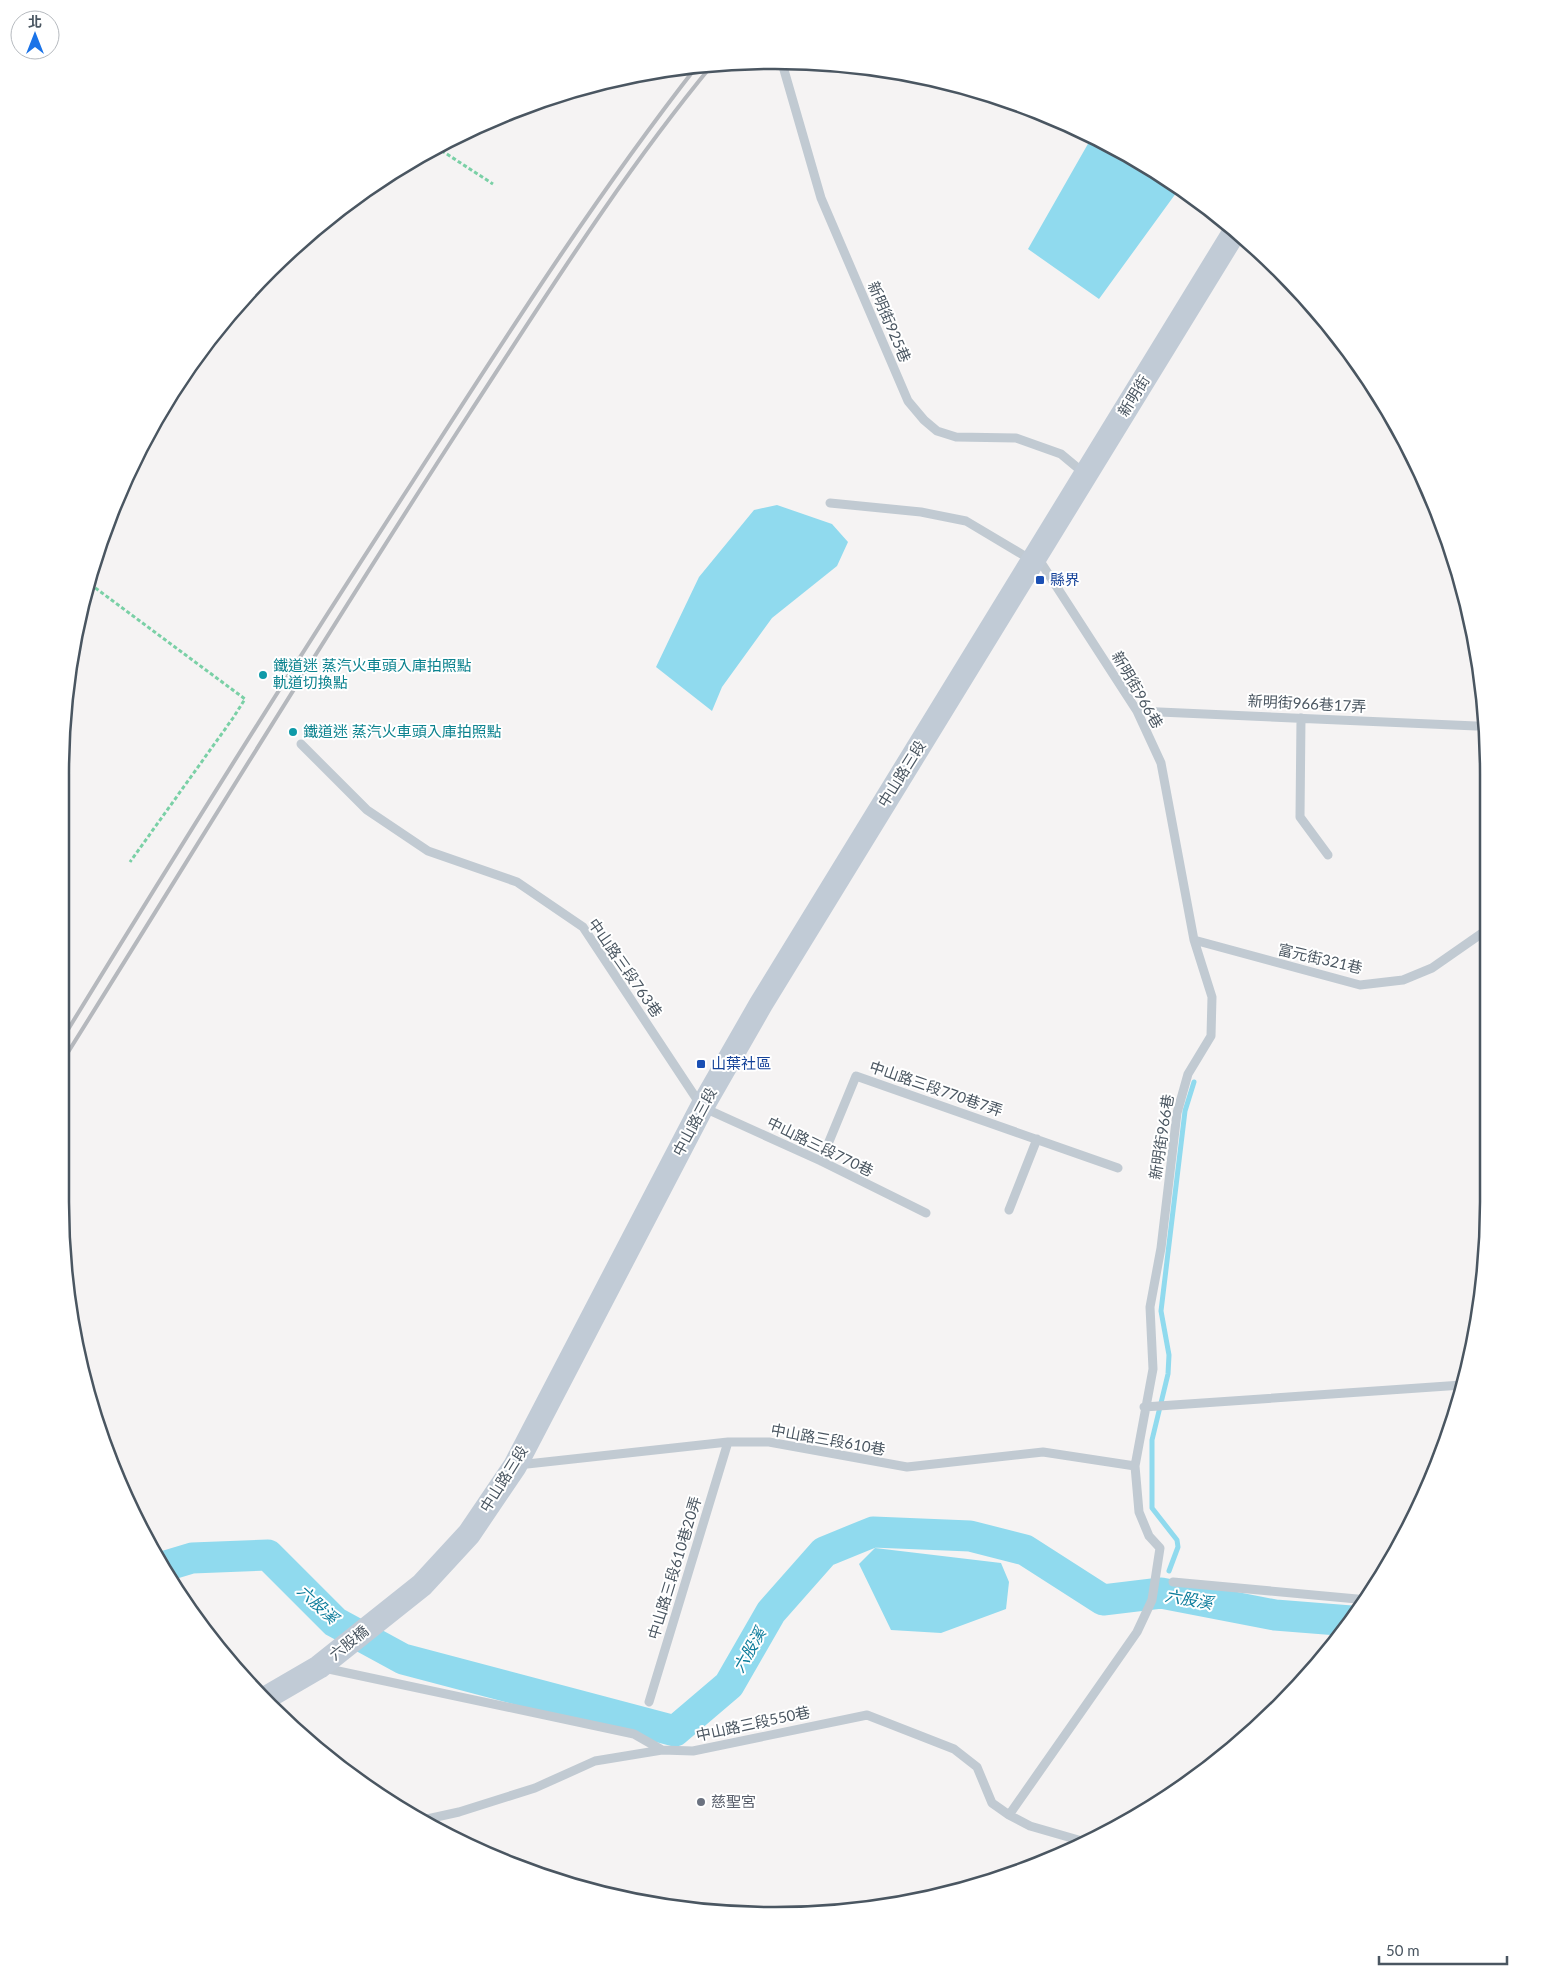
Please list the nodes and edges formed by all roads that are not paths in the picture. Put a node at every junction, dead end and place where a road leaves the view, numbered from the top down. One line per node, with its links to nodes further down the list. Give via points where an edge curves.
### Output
1 (784, 69): 3 (lane, 新明街925巷, via 821,198 908,401 937,431 956,437 1016,438 1061,454)
2 (1231, 237): 3 (street, 新明街)
3 (1085, 475): 5 (street, 新明街)
4 (830, 503): 5 (lane, via 920,512 966,521)
5 (1035, 558): 6 (lane, 新明街966巷); 13 (street, 中山路三段, via 761,1004)
6 (1137, 711): 7 (lane, 新明街966巷17弄); 12 (lane, 新明街966巷, via 1161,762)
7 (1302, 718): 8 (lane, 新明街966巷17弄); 10 (lane, via 1300,817)
8 (1476, 726)
9 (302, 744): 13 (lane, 中山路三段763巷, via 367,810 428,851 516,882 583,927)
10 (1328, 855)
11 (1480, 935): 12 (lane, 富元街321巷, via 1432,968 1403,980 1360,985)
12 (1194, 940): 20 (lane, 新明街966巷, via 1212,997 1211,1036 1188,1074 1177,1113 1162,1248 1150,1307 1153,1369)
13 (702, 1107): 15 (lane, 中山路三段770巷); 22 (street, 中山路三段)
14 (1037, 1139): 15 (lane, 中山路三段770巷7弄, via 856,1076); 16 (lane, 中山路三段770巷7弄); 17 (lane)
15 (821, 1161): 18 (lane, 中山路三段770巷)
16 (1118, 1168)
17 (1009, 1210)
18 (926, 1213)
19 (1456, 1385): 20 (lane)
20 (1144, 1407): 23 (lane, 新明街966巷)
21 (728, 1442): 22 (lane, 中山路三段610巷); 23 (lane, 中山路三段610巷, via 769,1442 907,1468 1043,1452); 29 (lane, 中山路三段610巷20弄)
22 (515, 1466): 26 (street, 中山路三段, via 469,1534 422,1585)
23 (1134, 1466): 31 (lane, 新明街966巷, via 1140,1512 1149,1536 1160,1548 1152,1600 1137,1632)
24 (1173, 1582): 25 (lane)
25 (1357, 1599)
26 (379, 1619): 27 (street, 六股橋)
27 (319, 1667): 28 (street); 30 (lane, via 634,1734)
28 (270, 1696)
29 (649, 1702)
30 (662, 1750): 31 (lane, 中山路三段550巷, via 692,1751 867,1715 954,1749 978,1767 992,1803); 32 (lane, 中山路三段550巷, via 595,1761 535,1788)
31 (1009, 1815): 33 (lane, 中山路三段550巷, via 1030,1826)
32 (432, 1818)
33 (1076, 1839)

